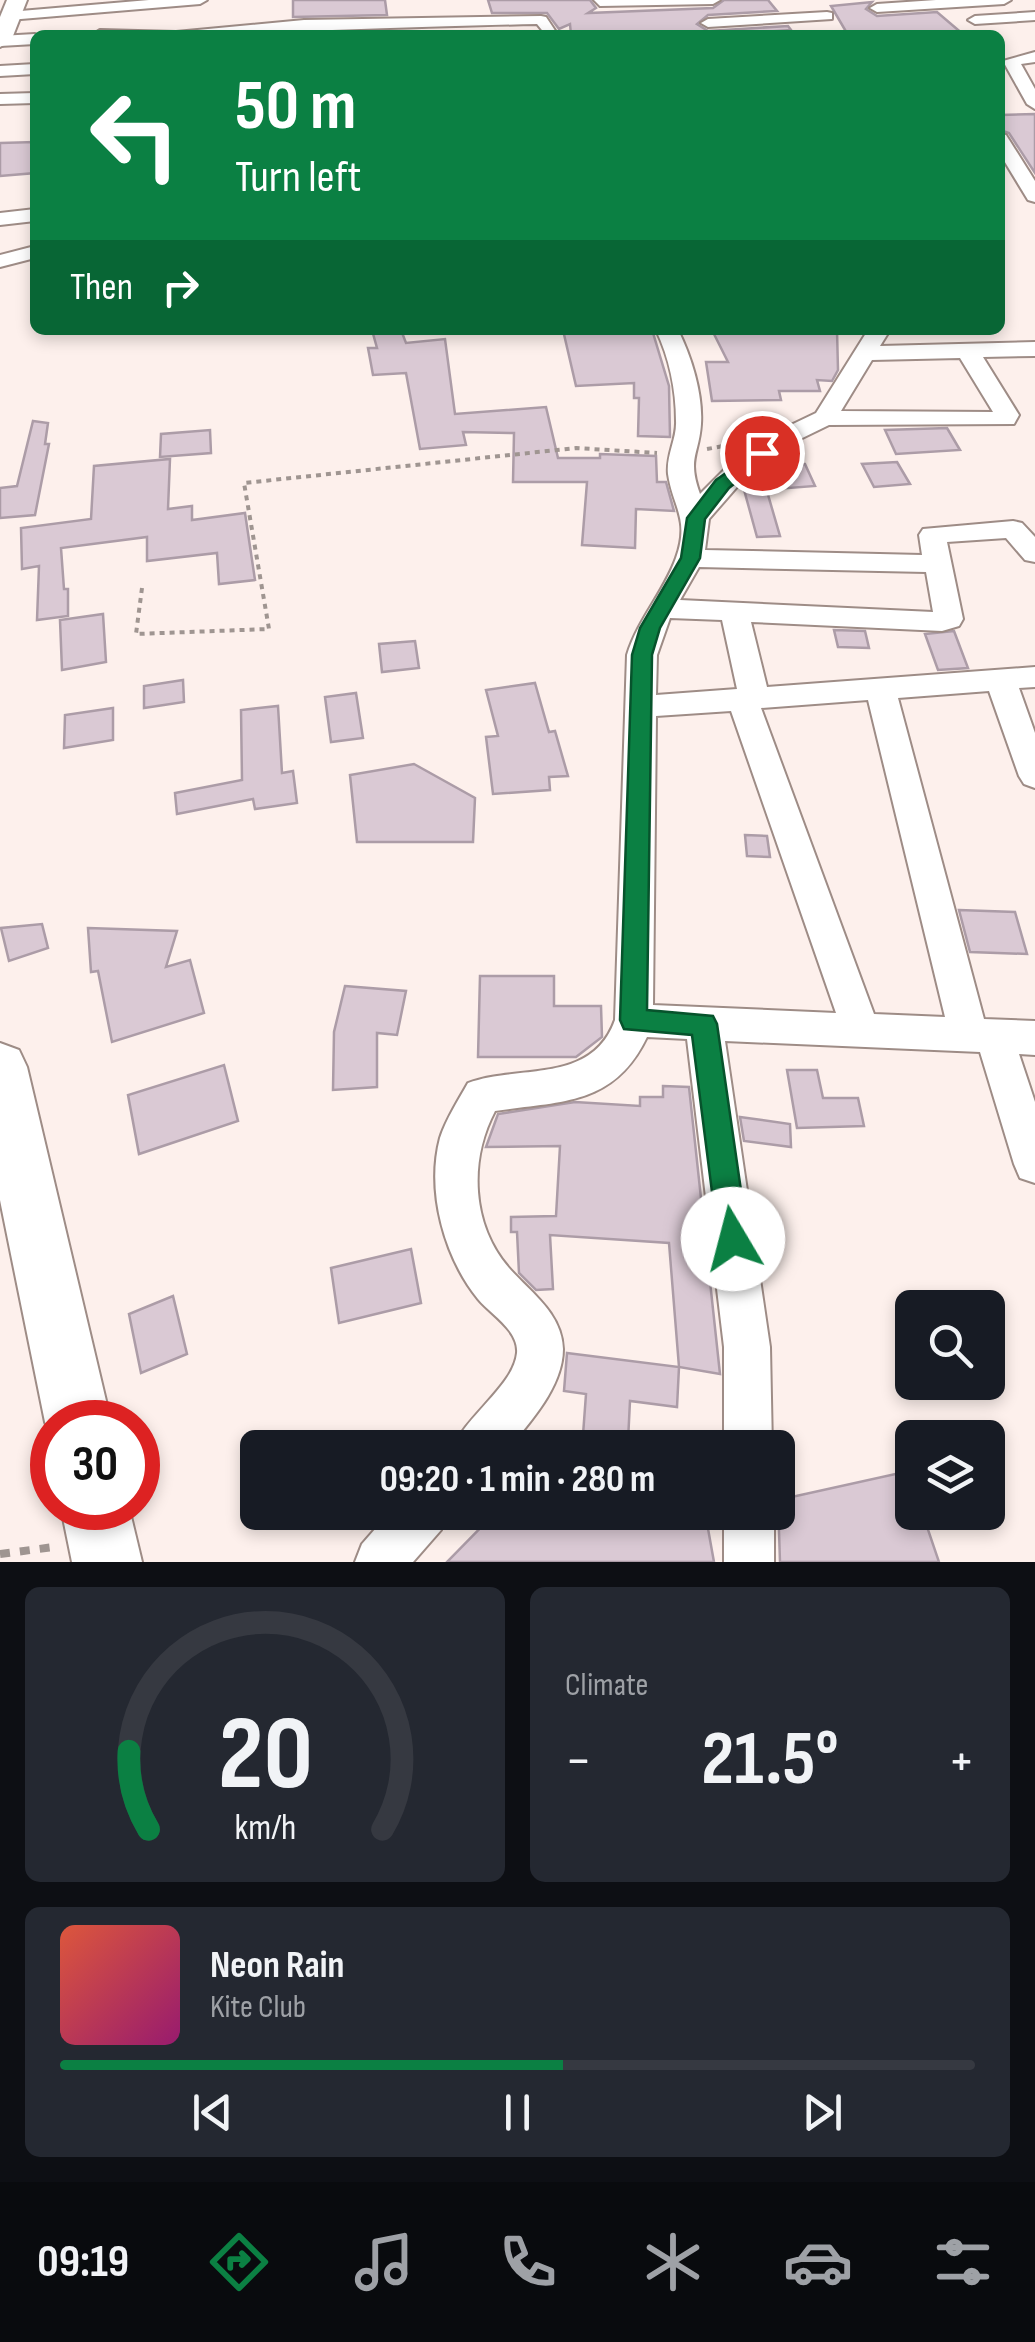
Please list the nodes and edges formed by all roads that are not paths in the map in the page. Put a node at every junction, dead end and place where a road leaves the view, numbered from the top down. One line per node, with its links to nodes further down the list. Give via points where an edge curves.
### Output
1 (200, 0): 11 (street)
2 (410, 0): 19 (street)
3 (713, 0): 8 (street)
4 (772, 0): 14 (street)
5 (814, 0): 14 (street, via 832,21)
6 (1004, 0): 10 (street)
7 (1018, 0): 12 (street)
8 (601, 1): 13 (street)
9 (875, 4): 10 (street); 17 (street)
10 (936, 4): 15 (street)
11 (13, 8): 26 (street)
12 (1035, 13): 15 (street)
13 (584, 18)
14 (790, 18): 16 (street); 23 (street)
15 (962, 21): 24 (street)
16 (708, 23)
17 (893, 23)
18 (568, 26): 22 (street)
19 (417, 28): 20 (street, via 304,24); 21 (street, via 541,20)
20 (237, 30)
21 (547, 30)
22 (559, 30)
23 (802, 30)
24 (976, 30)
25 (30, 39): 26 (street)
26 (0, 41)
27 (1035, 58): 28 (street)
28 (1006, 60): 29 (street); 34 (street)
29 (1035, 66)
30 (30, 69): 31 (street)
31 (0, 71)
32 (30, 98): 33 (street)
33 (0, 99)
34 (1035, 104)
35 (1026, 138): 36 (street)
36 (1005, 146)
37 (1005, 150): 38 (street)
38 (1035, 196)
39 (30, 215): 40 (street)
40 (0, 219)
41 (30, 253): 42 (street)
42 (0, 261)
43 (670, 335): 50 (street, via 679,354 689,424 681,477)
44 (874, 341): 46 (street); 47 (street)
45 (1035, 349): 46 (street)
46 (969, 353): 48 (street, via 1008,415)
47 (825, 418): 48 (street); 50 (street, via 741,467)
48 (1004, 419): 49 (street)
49 (1035, 420)
50 (696, 518): 52 (street)
51 (1035, 554): 53 (street, via 1013,529 940,534 930,539)
52 (690, 558): 53 (street); 54 (street)
53 (937, 564): 55 (street, via 949,619 942,622)
54 (662, 608): 55 (street); 60 (street, via 642,655)
55 (734, 612): 59 (street)
56 (1035, 676): 57 (street)
57 (1000, 679): 58 (street); 61 (street)
58 (880, 688): 59 (street); 65 (street)
59 (748, 699): 60 (street); 64 (street)
60 (641, 707): 62 (street)
61 (1035, 776)
62 (634, 1020): 63 (street); 70 (street, via 627,1046 608,1065 553,1088 482,1096 462,1135 456,1166 469,1244 490,1280 534,1324 540,1350 533,1377)
63 (704, 1024): 64 (street); 71 (street, via 748,1347)
64 (861, 1030): 65 (street)
65 (982, 1035): 66 (street); 68 (street)
66 (1035, 1038)
67 (0, 1067): 69 (street)
68 (1035, 1164)
69 (73, 1400)
70 (490, 1430)
71 (748, 1430)
72 (408, 1530): 74 (street)
73 (749, 1530): 75 (street)
74 (380, 1562)
75 (750, 1562)

